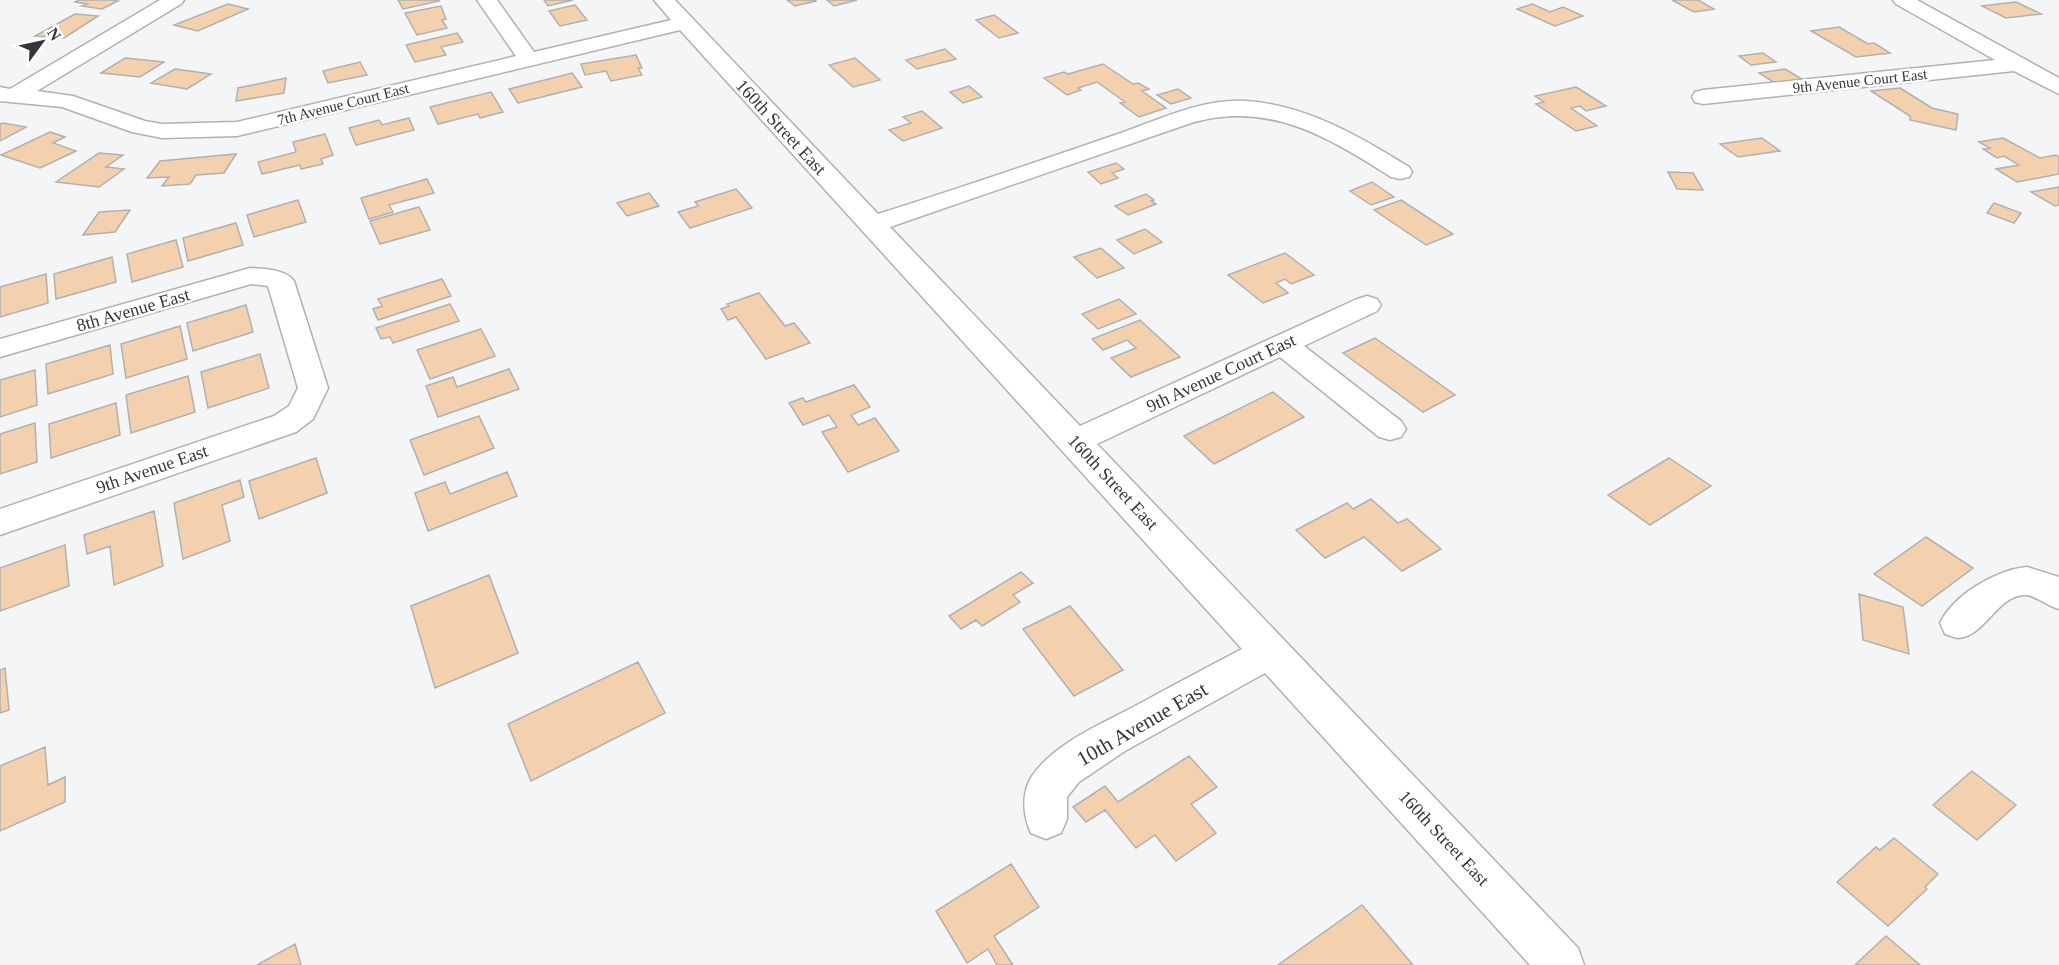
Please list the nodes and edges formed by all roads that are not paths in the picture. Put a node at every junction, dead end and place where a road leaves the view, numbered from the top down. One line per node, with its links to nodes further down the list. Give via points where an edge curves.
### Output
1 (174, 0): 8 (street)
2 (487, 0): 5 (street)
3 (1903, 0): 6 (street)
4 (674, 11): 5 (street, 7th Avenue Court East); 11 (street, 160th Street East)
5 (528, 59): 8 (street, 7th Avenue Court East, via 284,119 207,132 151,129 74,103)
6 (2018, 64): 7 (street); 9 (street, 9th Avenue Court East)
7 (2059, 87)
8 (8, 95)
9 (1703, 97)
10 (1400, 172): 11 (street, via 1363,149 1312,126 1263,111 1227,108)
11 (872, 224): 17 (street, 160th Street East)
12 (1367, 305): 13 (street, 9th Avenue Court East)
13 (1283, 344): 16 (street); 17 (street, 9th Avenue Court East)
14 (0, 348): 15 (street, 8th Avenue East, via 250,276 267,277 280,281 313,388)
15 (302, 412): 18 (street, 9th Avenue East, via 285,424)
16 (1390, 429)
17 (1075, 441): 21 (street, 160th Street East)
18 (0, 522)
19 (2059, 595): 20 (street, via 2038,583 2009,583)
20 (1958, 623)
21 (1270, 652): 22 (street, 10th Avenue East, via 1064,769 1046,791); 23 (street, 160th Street East)
22 (1046, 819)
23 (1562, 965)

